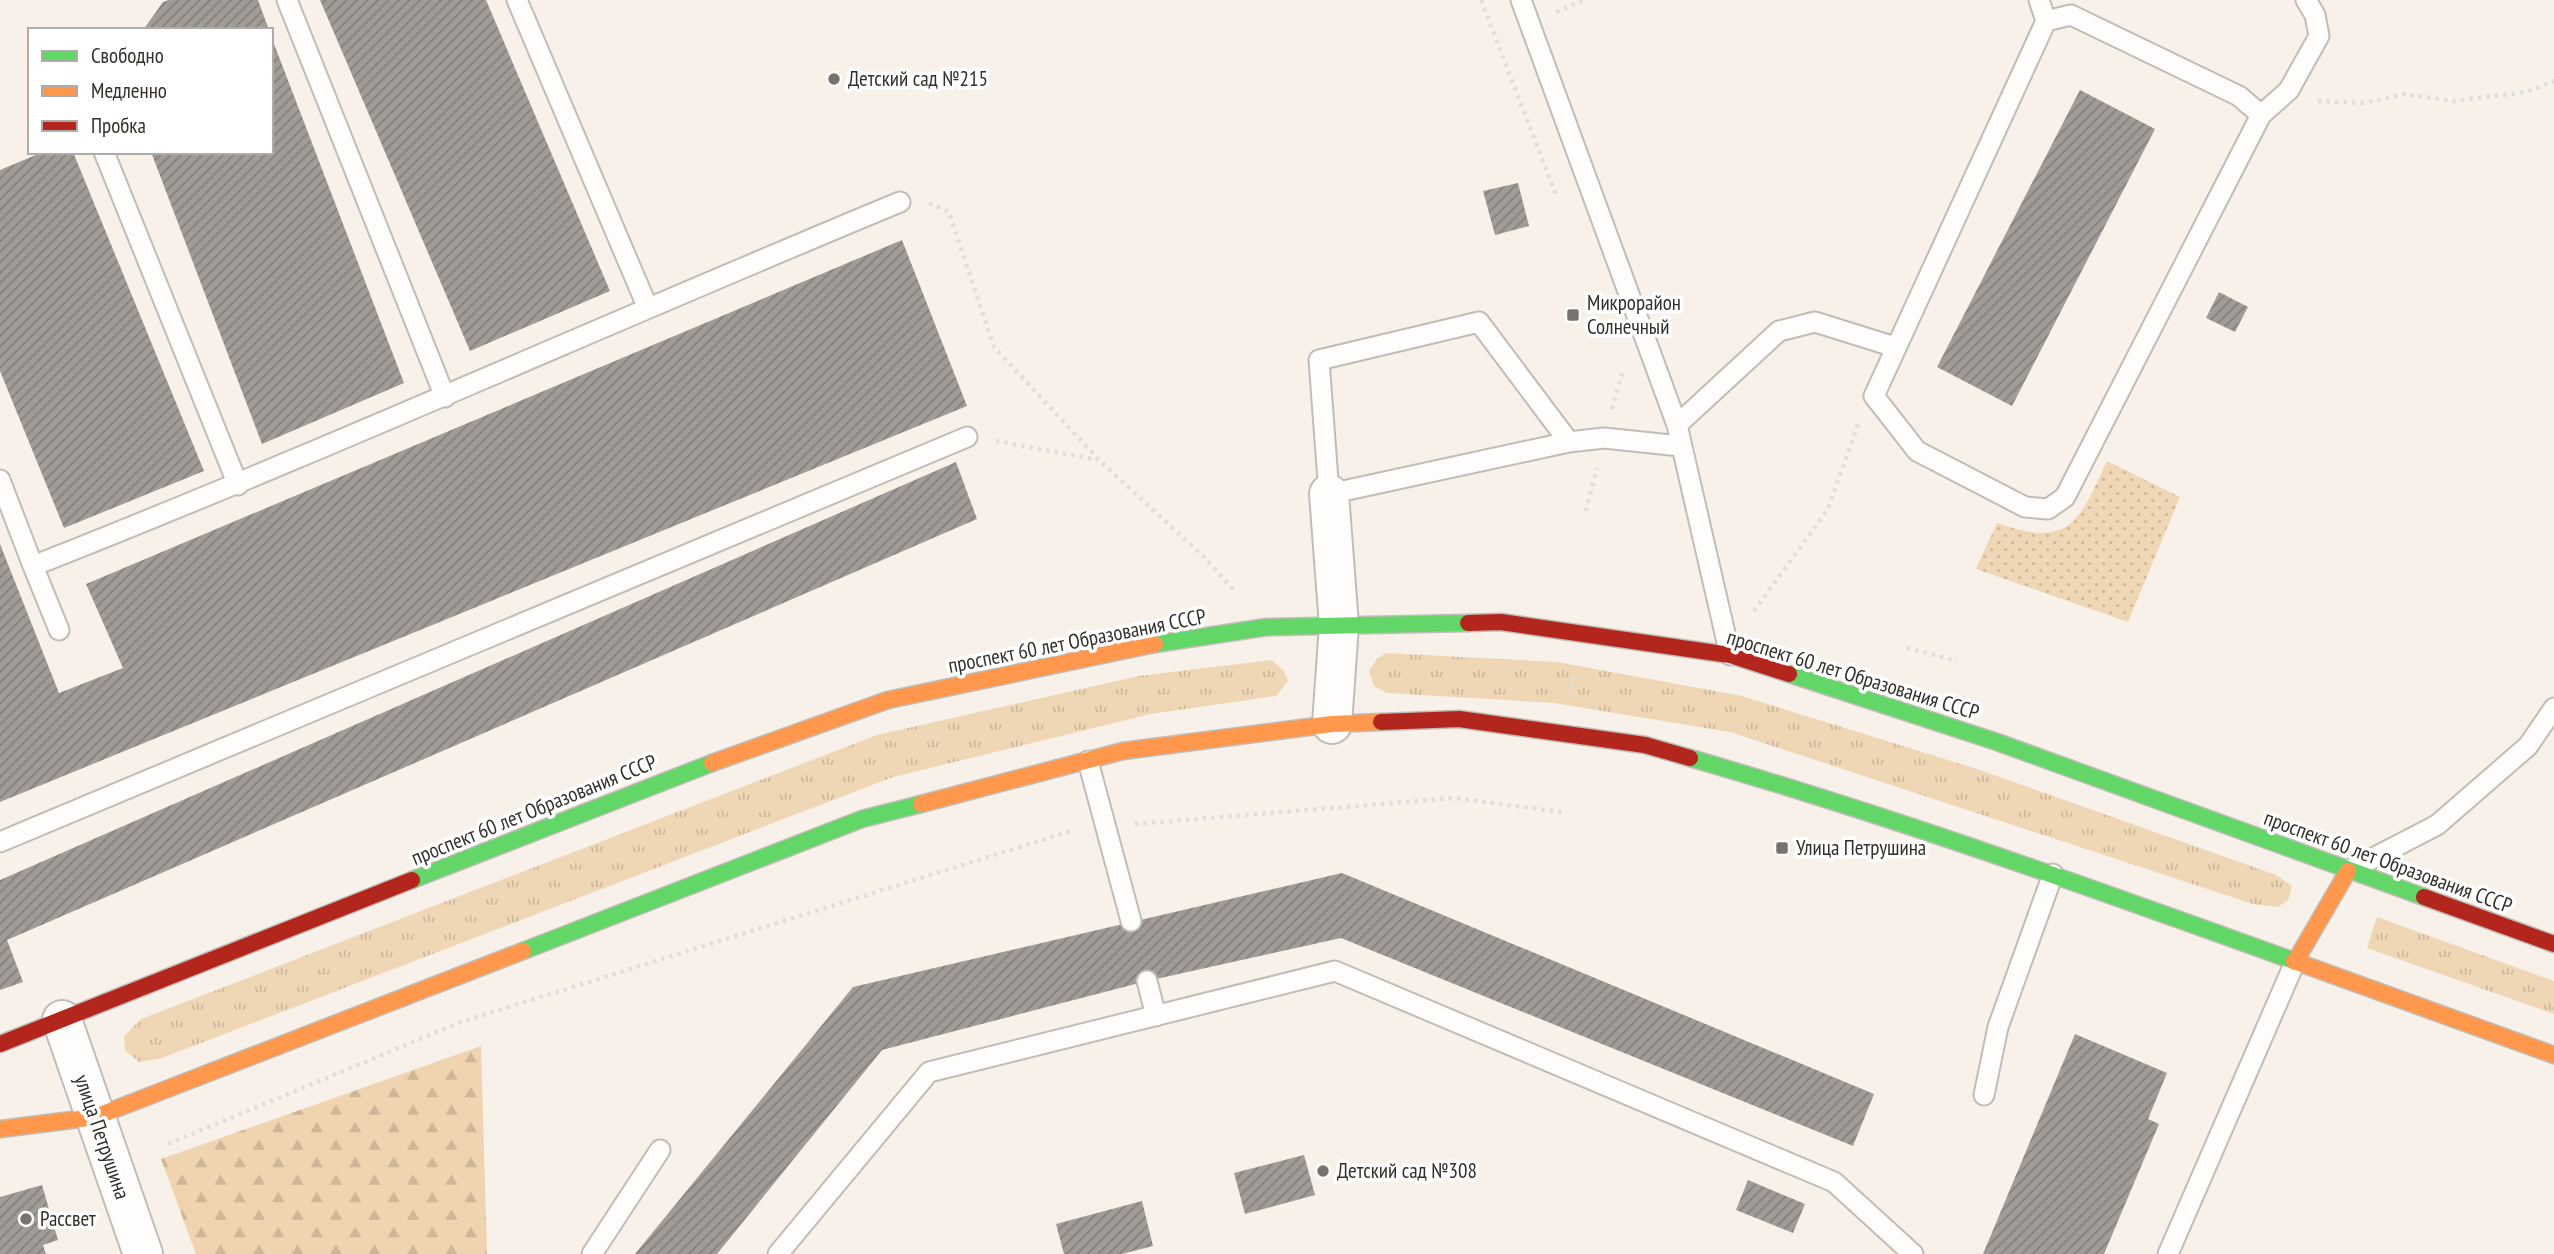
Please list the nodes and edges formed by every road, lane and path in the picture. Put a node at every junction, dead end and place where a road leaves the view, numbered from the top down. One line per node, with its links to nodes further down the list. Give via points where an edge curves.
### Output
1 (287, 0): 17 (lane)
2 (517, 0): 14 (lane)
3 (1481, 0): 13 (path)
4 (1521, 0): 19 (lane)
5 (2039, 0): 7 (lane)
6 (2306, 0): 9 (lane, via 2319,36)
7 (2046, 21): 10 (lane, via 2071,15 2239,96); 15 (lane)
8 (2554, 81): 9 (path, via 2527,92 2453,101 2404,94 2364,103 2323,103)
9 (2289, 90): 10 (lane)
10 (2261, 115): 15 (lane, via 2064,497 2048,509 2025,507 1917,451 1874,396)
11 (105, 154): 26 (lane)
12 (900, 202): 14 (lane); 24 (path, via 927,202 949,212 994,347)
13 (1559, 203)
14 (647, 306): 17 (lane)
15 (1895, 347): 19 (lane, via 1815,322 1779,331)
16 (1623, 368): 21 (path)
17 (445, 397): 26 (lane)
18 (1859, 421): 30 (path, via 1828,509)
19 (1677, 425): 23 (lane)
20 (967, 438): 24 (path); 44 (lane)
21 (1604, 438): 22 (lane); 23 (lane); 28 (path)
22 (1569, 442): 27 (lane); 27 (lane, via 1479,322 1319,360)
23 (1679, 446): 35 (lane)
24 (1099, 460): 32 (path, via 1203,555)
25 (0, 481): 29 (lane)
26 (238, 485): 29 (lane)
27 (1329, 494): 31 (street)
28 (1587, 511)
29 (33, 566): 33 (lane)
30 (1754, 611)
31 (1339, 625): 32 (main road, проспект 60 лет Образования СССР); 35 (main road, проспект 60 лет Образования СССР, via 1501,622); 40 (street)
32 (1267, 627): 52 (main road, проспект 60 лет Образования СССР, via 1125,648 888,700 645,787)
33 (59, 630)
34 (1907, 648): 36 (path)
35 (1730, 655): 45 (main road, проспект 60 лет Образования СССР, via 1997,742)
36 (1957, 661)
37 (1573, 671): 38 (path)
38 (1571, 697)
39 (2554, 708): 45 (lane, via 2528,746 2437,825)
40 (1332, 724): 41 (main road, via 1123,751); 46 (main road, via 1459,719 1645,745 1809,792)
41 (1088, 761): 43 (lane); 56 (main road, via 862,819)
42 (1562, 812): 43 (path, via 1454,798)
43 (1106, 827): 47 (lane); 58 (path, via 1068,830 461,1022)
44 (0, 842)
45 (2348, 871): 48 (main road, проспект 60 лет Образования СССР); 49 (main road)
46 (2053, 874): 49 (main road); 55 (lane, via 1998,1027)
47 (1131, 921)
48 (2554, 944)
49 (2295, 962): 54 (main road); 64 (lane)
50 (1147, 981): 51 (lane)
51 (1156, 1016): 62 (lane, via 929,1072); 63 (lane, via 1335,971 1834,1182)
52 (62, 1020): 53 (main road, проспект 60 лет Образования СССР); 56 (street, улица Петрушина)
53 (0, 1044)
54 (2554, 1055)
55 (1984, 1095)
56 (95, 1117): 57 (main road); 60 (street, улица Петрушина)
57 (0, 1129)
58 (168, 1144)
59 (660, 1150): 61 (lane)
60 (143, 1254)
61 (592, 1254)
62 (779, 1254)
63 (1913, 1254)
64 (2168, 1254)

